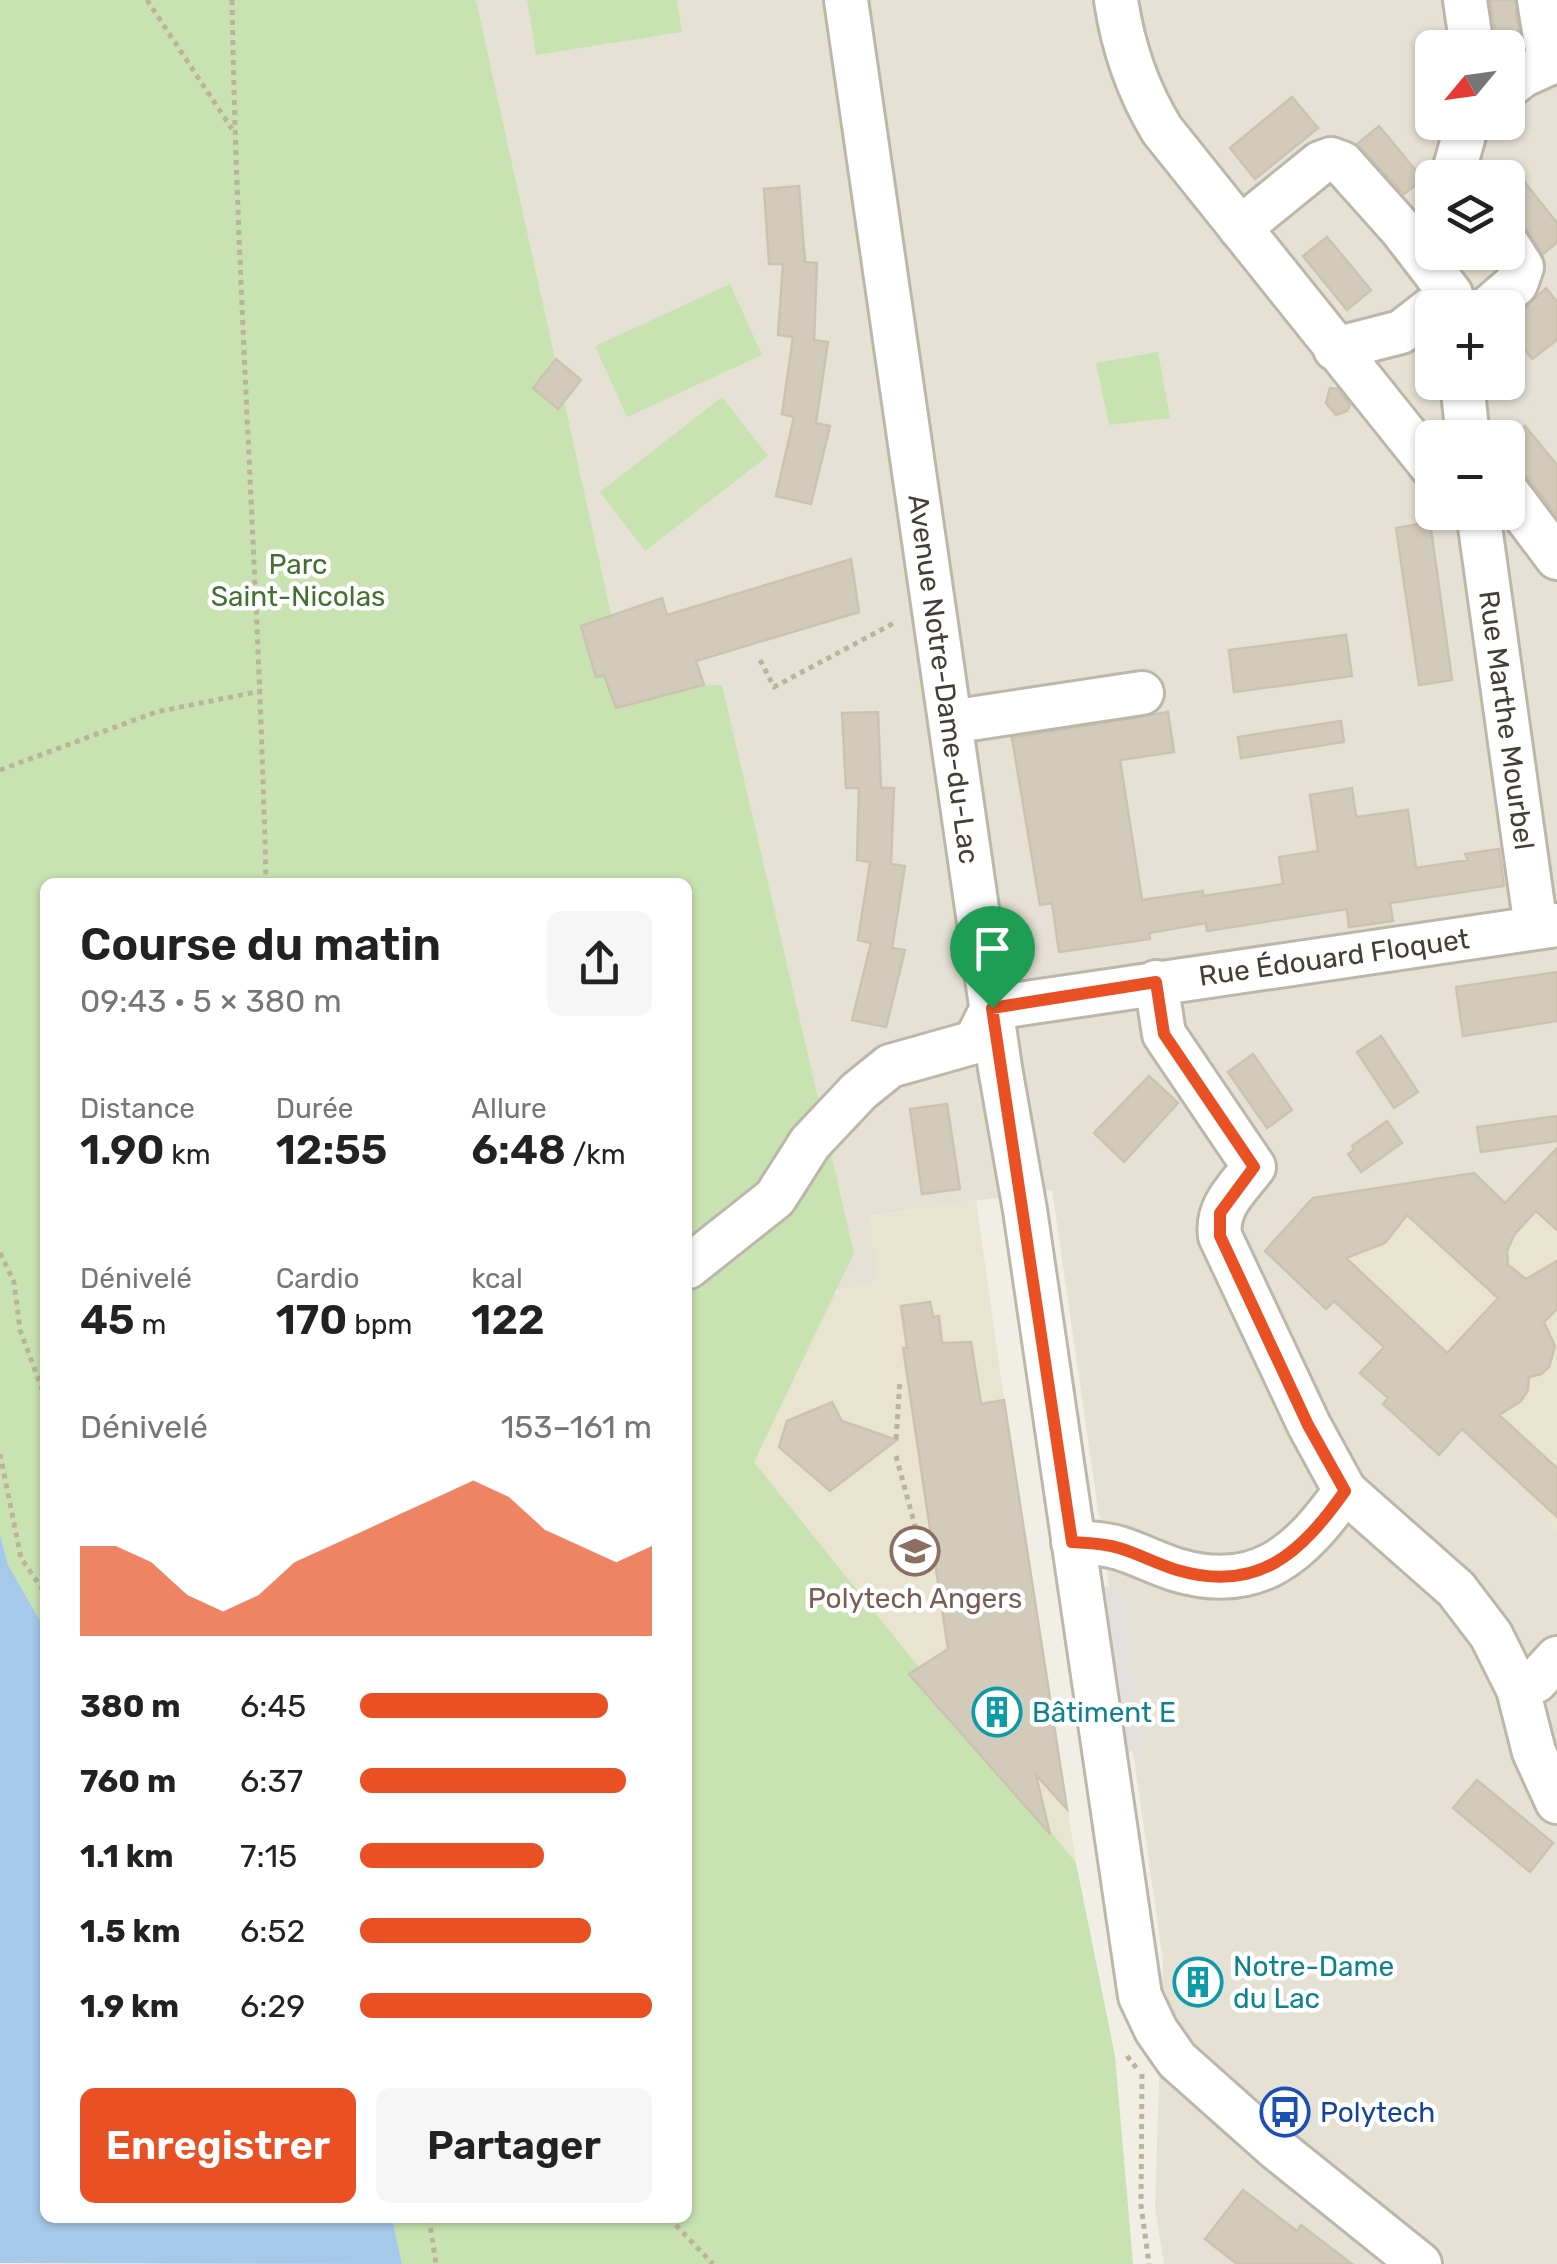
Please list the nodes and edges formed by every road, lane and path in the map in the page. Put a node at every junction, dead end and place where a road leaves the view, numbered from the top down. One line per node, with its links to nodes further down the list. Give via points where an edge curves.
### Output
1 (147, 0): 10 (path)
2 (232, 0): 10 (path)
3 (846, 0): 25 (street, Avenue Notre-Dame-du-Lac)
4 (1116, 0): 11 (street, via 1128,58 1149,108)
5 (1464, 0): 7 (street)
6 (1539, 0): 8 (street)
7 (1469, 30)
8 (1553, 61): 9 (street)
9 (1525, 78)
10 (234, 132): 23 (path)
11 (1240, 228): 13 (street, via 1331,158 1390,216); 16 (street)
12 (1521, 270): 14 (street, via 1516,284)
13 (1446, 290)
14 (1484, 290)
15 (1415, 322): 16 (street, via 1401,332)
16 (1335, 349): 17 (street)
17 (1415, 447)
18 (1487, 530): 28 (street, Rue Marthe Mourbel)
19 (1514, 530): 20 (street, Rue Marthe Mourbel)
20 (1557, 558)
21 (894, 623): 22 (path, via 774,688)
22 (760, 660)
23 (261, 691): 26 (path, via 156,712); 27 (path)
24 (1142, 693): 25 (street)
25 (950, 722): 30 (street, Avenue Notre-Dame-du-Lac)
26 (0, 770)
27 (266, 878)
28 (1546, 926): 29 (street, Rue Édouard Floquet)
29 (1156, 982): 30 (street, Rue Édouard Floquet); 38 (street, via 1164,1034 1254,1167 1220,1213 1220,1236)
30 (992, 1008): 32 (street, via 975,1042 890,1066 859,1091 810,1143 775,1198); 40 (street, Avenue Notre-Dame-du-Lac)
31 (0, 1253): 34 (path)
32 (692, 1264)
33 (900, 1380): 35 (path)
34 (40, 1384)
35 (896, 1440)
36 (0, 1454): 41 (path, via 21,1558)
37 (896, 1456): 39 (path)
38 (1345, 1491): 40 (street, via 1299,1548 1268,1568 1230,1578 1180,1571 1115,1546); 43 (street, via 1456,1589 1491,1635)
39 (918, 1536)
40 (1072, 1542): 45 (street, Avenue Notre-Dame-du-Lac, via 1140,1996 1156,2030)
41 (40, 1586)
42 (1557, 1658): 43 (street, via 1536,1681)
43 (1518, 1688): 44 (street, via 1534,1752)
44 (1557, 1802)
45 (1159, 2067): 50 (path, via 1141,2206); 51 (street, Avenue Notre-Dame-du-Lac, via 1278,2149)
46 (430, 2223): 48 (path)
47 (674, 2223): 49 (path)
48 (436, 2264)
49 (713, 2264)
50 (1149, 2264)
51 (1420, 2264)

